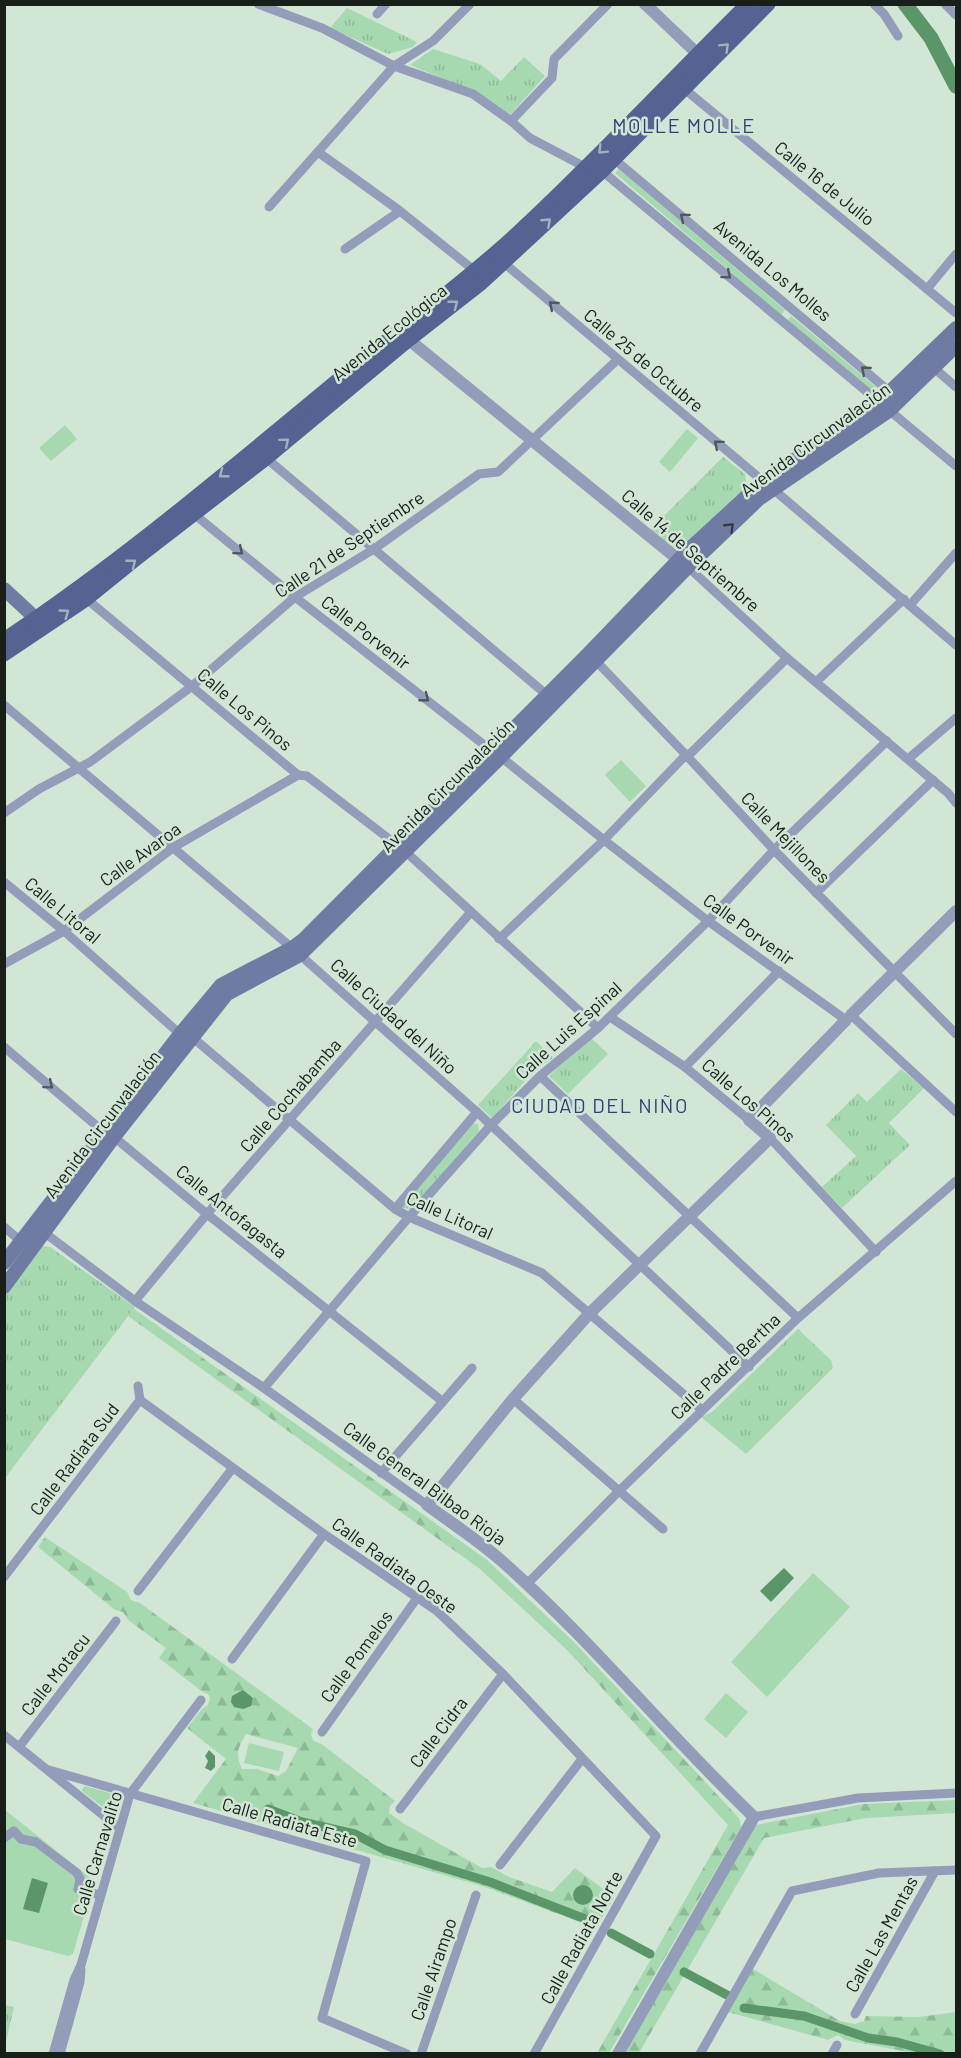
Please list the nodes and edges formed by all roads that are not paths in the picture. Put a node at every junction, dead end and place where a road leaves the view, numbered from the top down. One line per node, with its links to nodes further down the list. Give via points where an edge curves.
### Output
1 (258, 4): 14 (street, via 322,28)
2 (386, 4): 10 (street)
3 (470, 4): 14 (street, via 433,41)
4 (608, 4): 16 (street, via 554,59 552,78)
5 (645, 4): 13 (street)
6 (748, 4): 13 (main road, Avenida Ecológica)
7 (768, 4): 13 (main road, Avenida Ecológica, one-way to 7)
8 (874, 4): 12 (street)
9 (945, 4): 11 (street)
10 (377, 14)
11 (957, 15)
12 (898, 36)
13 (703, 59): 15 (main road, Avenida Ecológica)
14 (394, 66): 16 (street, via 473,94); 17 (street)
15 (678, 84): 18 (main road, Avenida Ecológica); 19 (main road, Avenida Ecológica, one-way to 19); 27 (street, Calle 16 de Julio)
16 (511, 121): 19 (street, via 530,138)
17 (318, 152): 21 (street); 22 (street)
18 (614, 159): 20 (main road, Avenida Ecológica); 35 (street, Avenida Los Molles, one-way to 18)
19 (585, 167): 26 (main road, Avenida Ecológica)
20 (602, 171): 25 (main road, Avenida Ecológica, one-way to 20); 35 (street, Avenida Los Molles, one-way to 35)
21 (268, 207)
22 (400, 212): 23 (street); 26 (street)
23 (345, 249)
24 (957, 254): 27 (street)
25 (504, 263): 30 (main road, Avenida Ecológica, one-way to 25); 32 (street, Calle 25 de Octubre, one-way to 25)
26 (475, 271): 30 (main road, Avenida Ecológica)
27 (927, 289): 28 (street, Calle 16 de Julio)
28 (957, 313)
29 (957, 328): 35 (main road, Avenida Circunvalación)
30 (403, 335): 36 (street, Calle 14 de Septiembre); 37 (main road, Avenida Ecológica, one-way to 30); 45 (main road, Avenida Ecológica, one-way to 45, via 255,449)
31 (957, 346): 33 (main road, Avenida Circunvalación)
32 (617, 360): 36 (street, Calle 21 de Septiembre); 39 (street, Calle 25 de Octubre, one-way to 32)
33 (934, 368): 34 (street); 35 (main road, Avenida Circunvalación)
34 (957, 387)
35 (890, 405): 38 (street, Avenida Los Molles); 39 (main road, Avenida Circunvalación)
36 (532, 441): 41 (street, Calle 21 de Septiembre, via 498,472 479,474); 43 (street, Calle 14 de Septiembre)
37 (266, 458): 40 (main road, Avenida Ecológica); 41 (street)
38 (957, 466)
39 (768, 485): 43 (main road, Avenida Circunvalación, via 759,499); 47 (street, Calle 25 de Octubre)
40 (194, 514): 45 (main road, Avenida Ecológica, one-way to 40); 46 (street, Calle Porvenir, one-way to 46)
41 (374, 549): 46 (street, Calle 21 de Septiembre); 56 (street)
42 (957, 553): 47 (street)
43 (683, 563): 52 (street, Calle 14 de Septiembre); 53 (main road, Avenida Circunvalación); 56 (main road, Avenida Circunvalación)
44 (4, 589): 48 (main road)
45 (81, 594): 48 (main road, Avenida Ecológica); 55 (street, Calle Los Pinos)
46 (295, 597): 55 (street, Calle 21 de Septiembre); 60 (street, Calle Porvenir, one-way to 60)
47 (907, 602): 50 (street, Calle 25 de Octubre); 54 (street)
48 (41, 623): 49 (main road, Avenida Ecológica); 51 (main road, Avenida Ecológica)
49 (4, 640)
50 (957, 645)
51 (4, 654)
52 (787, 658): 54 (street, Calle 14 de Septiembre); 61 (street)
53 (596, 661): 60 (main road, Avenida Circunvalación); 61 (street, Calle Mejillones)
54 (816, 682): 59 (street, Calle 14 de Septiembre)
55 (191, 687): 63 (street, Calle 21 de Septiembre); 64 (street, Calle Los Pinos)
56 (547, 695): 60 (main road, Avenida Circunvalación)
57 (4, 705): 63 (street, Calle Ciudad del Niño)
58 (957, 718): 62 (street)
59 (887, 741): 62 (street, Calle 14 de Septiembre); 71 (street, Calle Luis Espinal)
60 (496, 754): 68 (street, Calle Porvenir); 70 (main road, Avenida Circunvalación)
61 (687, 756): 68 (street); 71 (street, Calle Mejillones)
62 (908, 759): 65 (street, Calle 14 de Septiembre)
63 (78, 767): 67 (street, Calle 21 de Septiembre); 69 (street, Calle Ciudad del Niño)
64 (297, 775): 69 (street, Calle Avaroa); 70 (street, Calle Los Pinos, via 308,776)
65 (933, 780): 66 (street, Calle 14 de Septiembre); 73 (street)
66 (957, 803)
67 (4, 813)
68 (604, 840): 76 (street, Calle Porvenir); 78 (street)
69 (174, 847): 77 (street, Calle Avaroa); 79 (street, Calle Ciudad del Niño)
70 (402, 849): 75 (street, Calle Los Pinos); 79 (main road, Avenida Circunvalación)
71 (774, 850): 73 (street, Calle Mejillones); 76 (street, Calle Luis Espinal)
72 (4, 882): 77 (street, Calle Litoral)
73 (816, 893): 82 (street, Calle Mejillones)
74 (957, 911): 82 (street)
75 (471, 912): 78 (street, Calle Los Pinos); 85 (street, Calle Cochabamba)
76 (708, 921): 81 (street, Calle Porvenir); 83 (street, Calle Luis Espinal)
77 (64, 931): 80 (street, Calle Avaroa); 88 (street, Calle Litoral)
78 (499, 939): 86 (street, Calle Los Pinos)
79 (296, 952): 85 (street, Calle Ciudad del Niño); 88 (main road, Avenida Circunvalación, via 220,986)
80 (4, 964)
81 (779, 971): 84 (street, Calle Porvenir); 90 (street)
82 (896, 971): 84 (street); 87 (street, Calle Mejillones)
83 (610, 1017): 86 (street, Calle Luis Espinal); 90 (street, Calle Los Pinos)
84 (849, 1018): 93 (street, Calle Porvenir); 94 (street)
85 (376, 1022): 92 (street, Calle Ciudad del Niño); 95 (street, Calle Cochabamba)
86 (598, 1028): 91 (street, Calle Luis Espinal)
87 (957, 1034)
88 (186, 1036): 95 (street, Calle Litoral); 97 (main road, Avenida Circunvalación)
89 (4, 1047): 97 (street, Calle Antofagasta, one-way to 97)
90 (685, 1067): 94 (street, Calle Los Pinos)
91 (540, 1076): 96 (street, Calle Luis Espinal); 102 (street)
92 (477, 1112): 96 (street, Calle Ciudad del Niño); 100 (street)
93 (957, 1112)
94 (749, 1120): 98 (street, Calle Los Pinos)
95 (289, 1121): 100 (street, Calle Litoral); 101 (street, Calle Cochabamba)
96 (491, 1125): 103 (street, Calle Luis Espinal); 109 (street, Calle Ciudad del Niño)
97 (110, 1135): 101 (street, Calle Antofagasta); 105 (main road, Avenida Circunvalación)
98 (771, 1138): 102 (street); 107 (street, Calle Los Pinos)
99 (957, 1181): 107 (street, Calle Padre Bertha)
100 (395, 1209): 103 (street, Calle Litoral)
101 (207, 1214): 111 (street, Calle Cochabamba); 112 (street, Calle Antofagasta)
102 (689, 1215): 109 (street); 114 (street)
103 (409, 1217): 112 (street, Calle Luis Espinal); 113 (street, Calle Litoral, via 542,1273)
104 (4, 1227): 106 (street)
105 (39, 1229): 106 (main road, Avenida Circunvalación); 111 (street, Calle General Bilbao Rioja)
106 (27, 1246): 108 (main road, Avenida Circunvalación); 110 (main road, Avenida Circunvalación)
107 (876, 1252): 114 (street, Calle Padre Bertha)
108 (4, 1263)
109 (641, 1264): 113 (street); 115 (street, Calle Ciudad del Niño)
110 (4, 1287)
111 (135, 1301): 118 (street, Calle General Bilbao Rioja)
112 (329, 1310): 118 (street, Calle Luis Espinal); 121 (street, Calle Antofagasta)
113 (589, 1314): 119 (street); 122 (street, Calle Litoral)
114 (798, 1317): 115 (street, Calle Padre Bertha)
115 (749, 1367): 122 (street, Calle Padre Bertha)
116 (472, 1368): 121 (street)
117 (138, 1386): 120 (street, Calle Radiata Sud)
118 (264, 1388): 124 (street, Calle General Bilbao Rioja)
119 (513, 1399): 125 (street); 126 (street)
120 (140, 1400): 123 (street, Calle Radiata Oeste); 129 (street, Calle Radiata Sud)
121 (442, 1401): 124 (street)
122 (702, 1410): 125 (street, Calle Padre Bertha)
123 (232, 1469): 128 (street, Calle Radiata Oeste); 131 (street)
124 (381, 1473): 126 (street, Calle General Bilbao Rioja)
125 (619, 1491): 127 (street); 130 (street, Calle Padre Bertha)
126 (427, 1505): 130 (street, Calle General Bilbao Rioja, via 504,1562)
127 (663, 1529)
128 (324, 1534): 132 (street, Calle Radiata Oeste); 134 (street)
129 (4, 1577)
130 (526, 1585): 147 (street, Calle General Bilbao Rioja, via 600,1655)
131 (138, 1592)
132 (417, 1598): 135 (street, Calle Radiata Oeste); 137 (street, Calle Pomelos)
133 (116, 1621): 139 (street, Calle Motacu)
134 (232, 1659)
135 (503, 1674): 140 (street, Calle Radiata Oeste); 146 (street, Calle Cidra)
136 (201, 1700): 144 (street, Calle Carnavalito)
137 (322, 1732)
138 (4, 1735): 139 (street, Calle Radiata Este)
139 (19, 1746): 141 (street, Calle Radiata Este)
140 (582, 1759): 149 (street, Calle Radiata Oeste); 151 (street)
141 (49, 1770): 142 (street, Calle Radiata Este); 145 (street)
142 (86, 1781): 144 (street, Calle Radiata Este); 145 (street, via 81,1782)
143 (957, 1793): 147 (street, via 858,1798)
144 (130, 1794): 148 (street, Calle Carnavalito); 160 (street, Calle Radiata Este, via 366,1861 322,2018)
145 (79, 1795): 148 (street)
146 (400, 1809)
147 (754, 1817): 163 (street)
148 (119, 1828): 154 (street, Calle Carnavalito)
149 (656, 1836): 162 (street, Calle Radiata Norte)
150 (4, 1838): 154 (street, via 14,1831 21,1839 36,1842 77,1873 78,1889)
151 (500, 1865)
152 (957, 1870): 153 (street)
153 (935, 1871): 157 (street, Calle Las Mentas); 164 (street, via 879,1873 792,1891)
154 (100, 1895): 156 (street, Calle Carnavalito)
155 (477, 1895): 161 (street, Calle Airampo)
156 (81, 1965): 158 (street, Calle Carnavalito); 159 (street, Calle Carnavalito)
157 (855, 2014)
158 (53, 2054)
159 (60, 2054)
160 (406, 2054)
161 (422, 2054)
162 (534, 2054)
163 (618, 2054)
164 (700, 2054)

